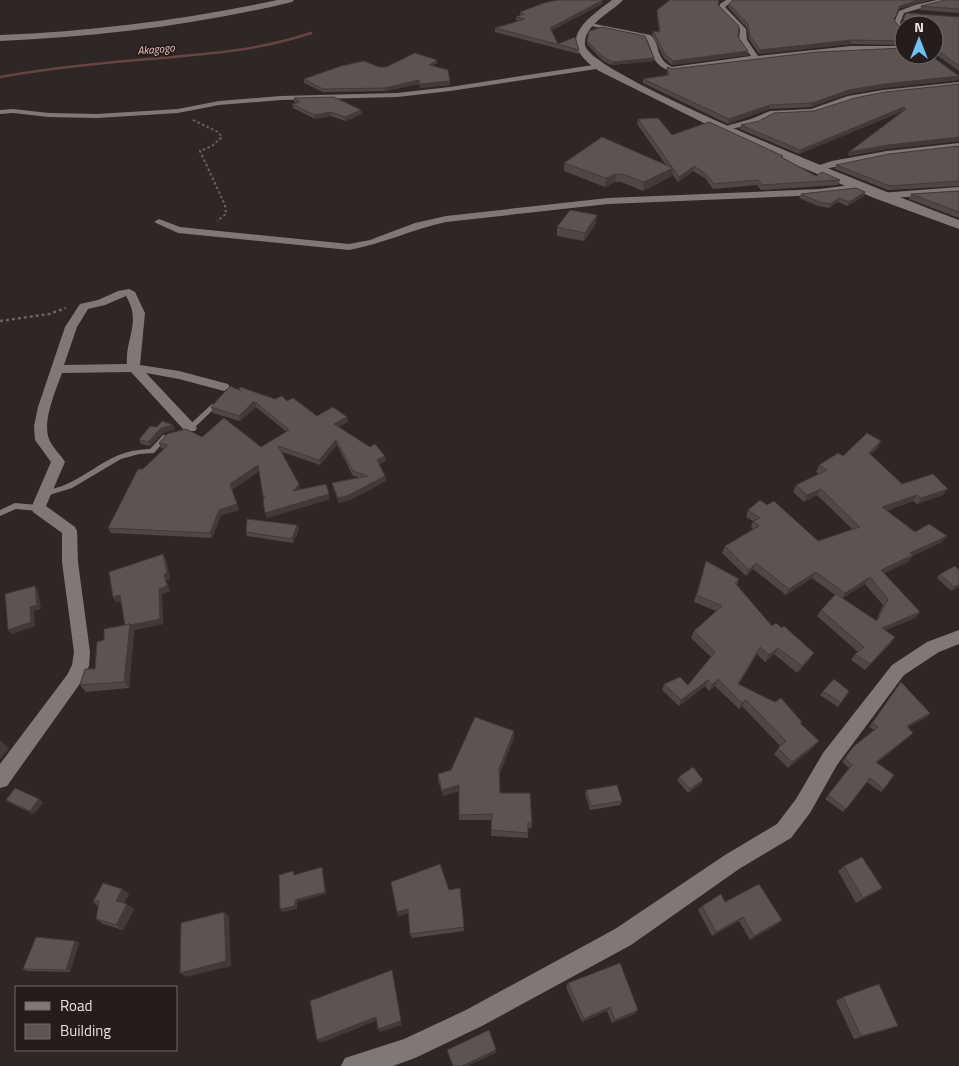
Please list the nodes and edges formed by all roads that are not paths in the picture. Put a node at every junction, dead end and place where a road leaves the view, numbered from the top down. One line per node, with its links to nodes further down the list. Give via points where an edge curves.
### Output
1 (289, 0): 9 (main road, via 150,26 45,37)
2 (618, 0): 8 (main road)
3 (731, 0): 11 (street, via 722,7 743,29 743,40)
4 (947, 0): 5 (street)
5 (901, 12): 6 (street); 7 (street)
6 (915, 14)
7 (900, 15)
8 (590, 25): 11 (street, via 648,36 653,54 671,69); 12 (main road, via 579,40 582,50)
9 (0, 38)
10 (894, 48): 11 (street, via 851,48)
11 (755, 57)
12 (600, 66): 14 (street, via 397,95 263,99 178,111 76,116); 15 (main road)
13 (959, 84): 15 (street, via 883,92 812,111 770,112 754,121)
14 (0, 112)
15 (723, 128): 17 (main road)
16 (959, 146): 17 (street, via 847,160)
17 (815, 168): 18 (main road)
18 (858, 187): 20 (main road); 21 (street, via 820,192 608,201 446,219 359,246 178,230)
19 (959, 190): 20 (street)
20 (880, 196): 22 (main road)
21 (159, 222)
22 (959, 225)
23 (134, 368): 24 (street); 24 (street, via 132,362 141,328 138,308 129,292 121,292 105,301 84,306 71,327); 25 (street); 27 (street)
24 (58, 369): 28 (street, via 44,407 41,426 42,440 58,462)
25 (224, 387)
26 (214, 406): 27 (lane)
27 (182, 431): 28 (lane, via 166,436 152,451 138,450 117,456 96,472)
28 (39, 502): 29 (lane, via 15,506); 31 (street, via 70,531 70,562 82,652 73,680)
29 (0, 513)
30 (959, 637): 32 (street, via 934,647 898,670 830,759 803,806 784,831 732,862 623,937 474,1018 407,1050)
31 (0, 779)
32 (353, 1066)

